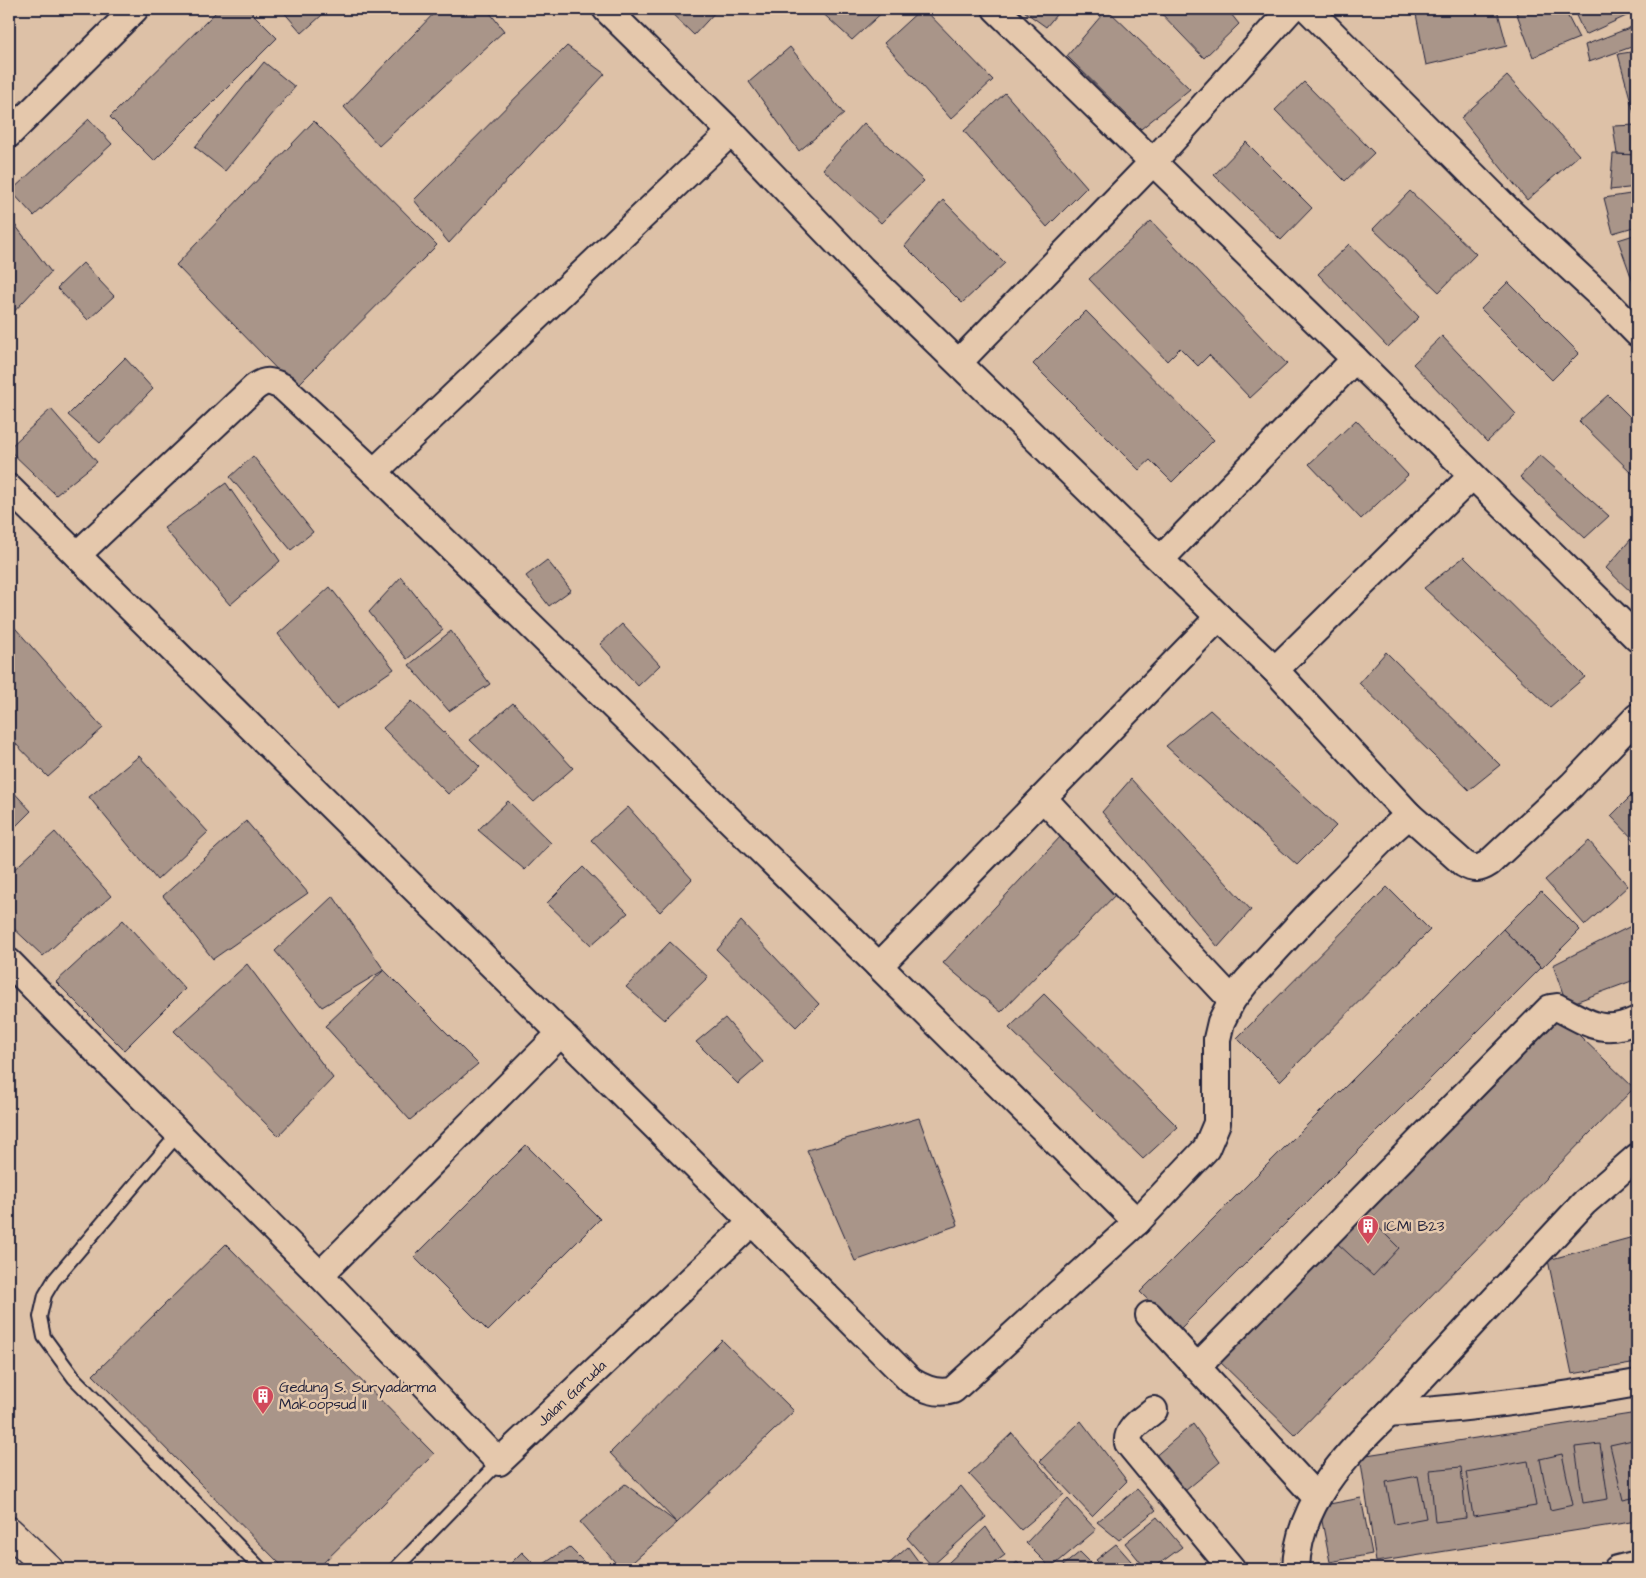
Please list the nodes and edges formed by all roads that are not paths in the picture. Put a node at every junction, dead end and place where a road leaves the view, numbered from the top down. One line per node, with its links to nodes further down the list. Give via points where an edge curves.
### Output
1 (135, 9): 7 (street)
2 (606, 9): 6 (street)
3 (996, 9): 8 (street)
4 (1291, 9): 8 (street)
5 (1308, 9): 9 (street, via 1506,208)
6 (732, 132): 11 (street, via 862,269); 12 (street)
7 (9, 134)
8 (1152, 163): 10 (street); 11 (street)
9 (1637, 333)
10 (1355, 359): 13 (street); 16 (street)
11 (959, 362): 16 (street)
12 (374, 472): 15 (street, via 284,388 268,381 262,382); 24 (street)
13 (1472, 476): 18 (street); 19 (street)
14 (9, 488): 15 (street)
15 (76, 555): 27 (street)
16 (1161, 559): 17 (street)
17 (1219, 617): 19 (street); 21 (street)
18 (1637, 638)
19 (1275, 670): 22 (street)
20 (1637, 717): 22 (street, via 1572,784 1480,868 1464,864)
21 (1043, 798): 24 (street); 25 (street)
22 (1409, 815): 25 (street, via 1307,916)
23 (9, 962): 28 (street)
24 (879, 966): 31 (street)
25 (1232, 1000): 31 (street, via 1217,1039 1217,1123 1212,1136 1206,1150)
26 (1637, 1023): 34 (street, via 1598,1028 1557,1007 1550,1008)
27 (560, 1033): 30 (street); 32 (street)
28 (178, 1134): 32 (street); 43 (lane, via 54,1280 45,1296 40,1317 42,1330 74,1378)
29 (1637, 1157): 37 (street, via 1584,1204)
30 (752, 1222): 31 (street, via 911,1381 921,1388 944,1394 954,1390); 38 (street, Jalan Garuda)
31 (1137, 1222)
32 (320, 1275): 38 (street)
33 (1150, 1315): 34 (street)
34 (1197, 1367): 39 (street)
35 (1637, 1383): 37 (street, via 1466,1408)
36 (1154, 1410): 45 (street, via 1132,1430 1128,1443)
37 (1388, 1414): 39 (street, via 1354,1447)
38 (499, 1462): 44 (lane, Jalan Garuda)
39 (1317, 1498): 46 (street, via 1301,1535)
40 (9, 1530): 42 (highway)
41 (1637, 1564): 47 (street)
42 (49, 1569)
43 (261, 1569)
44 (395, 1569)
45 (1232, 1569)
46 (1296, 1569)
47 (1617, 1569)

